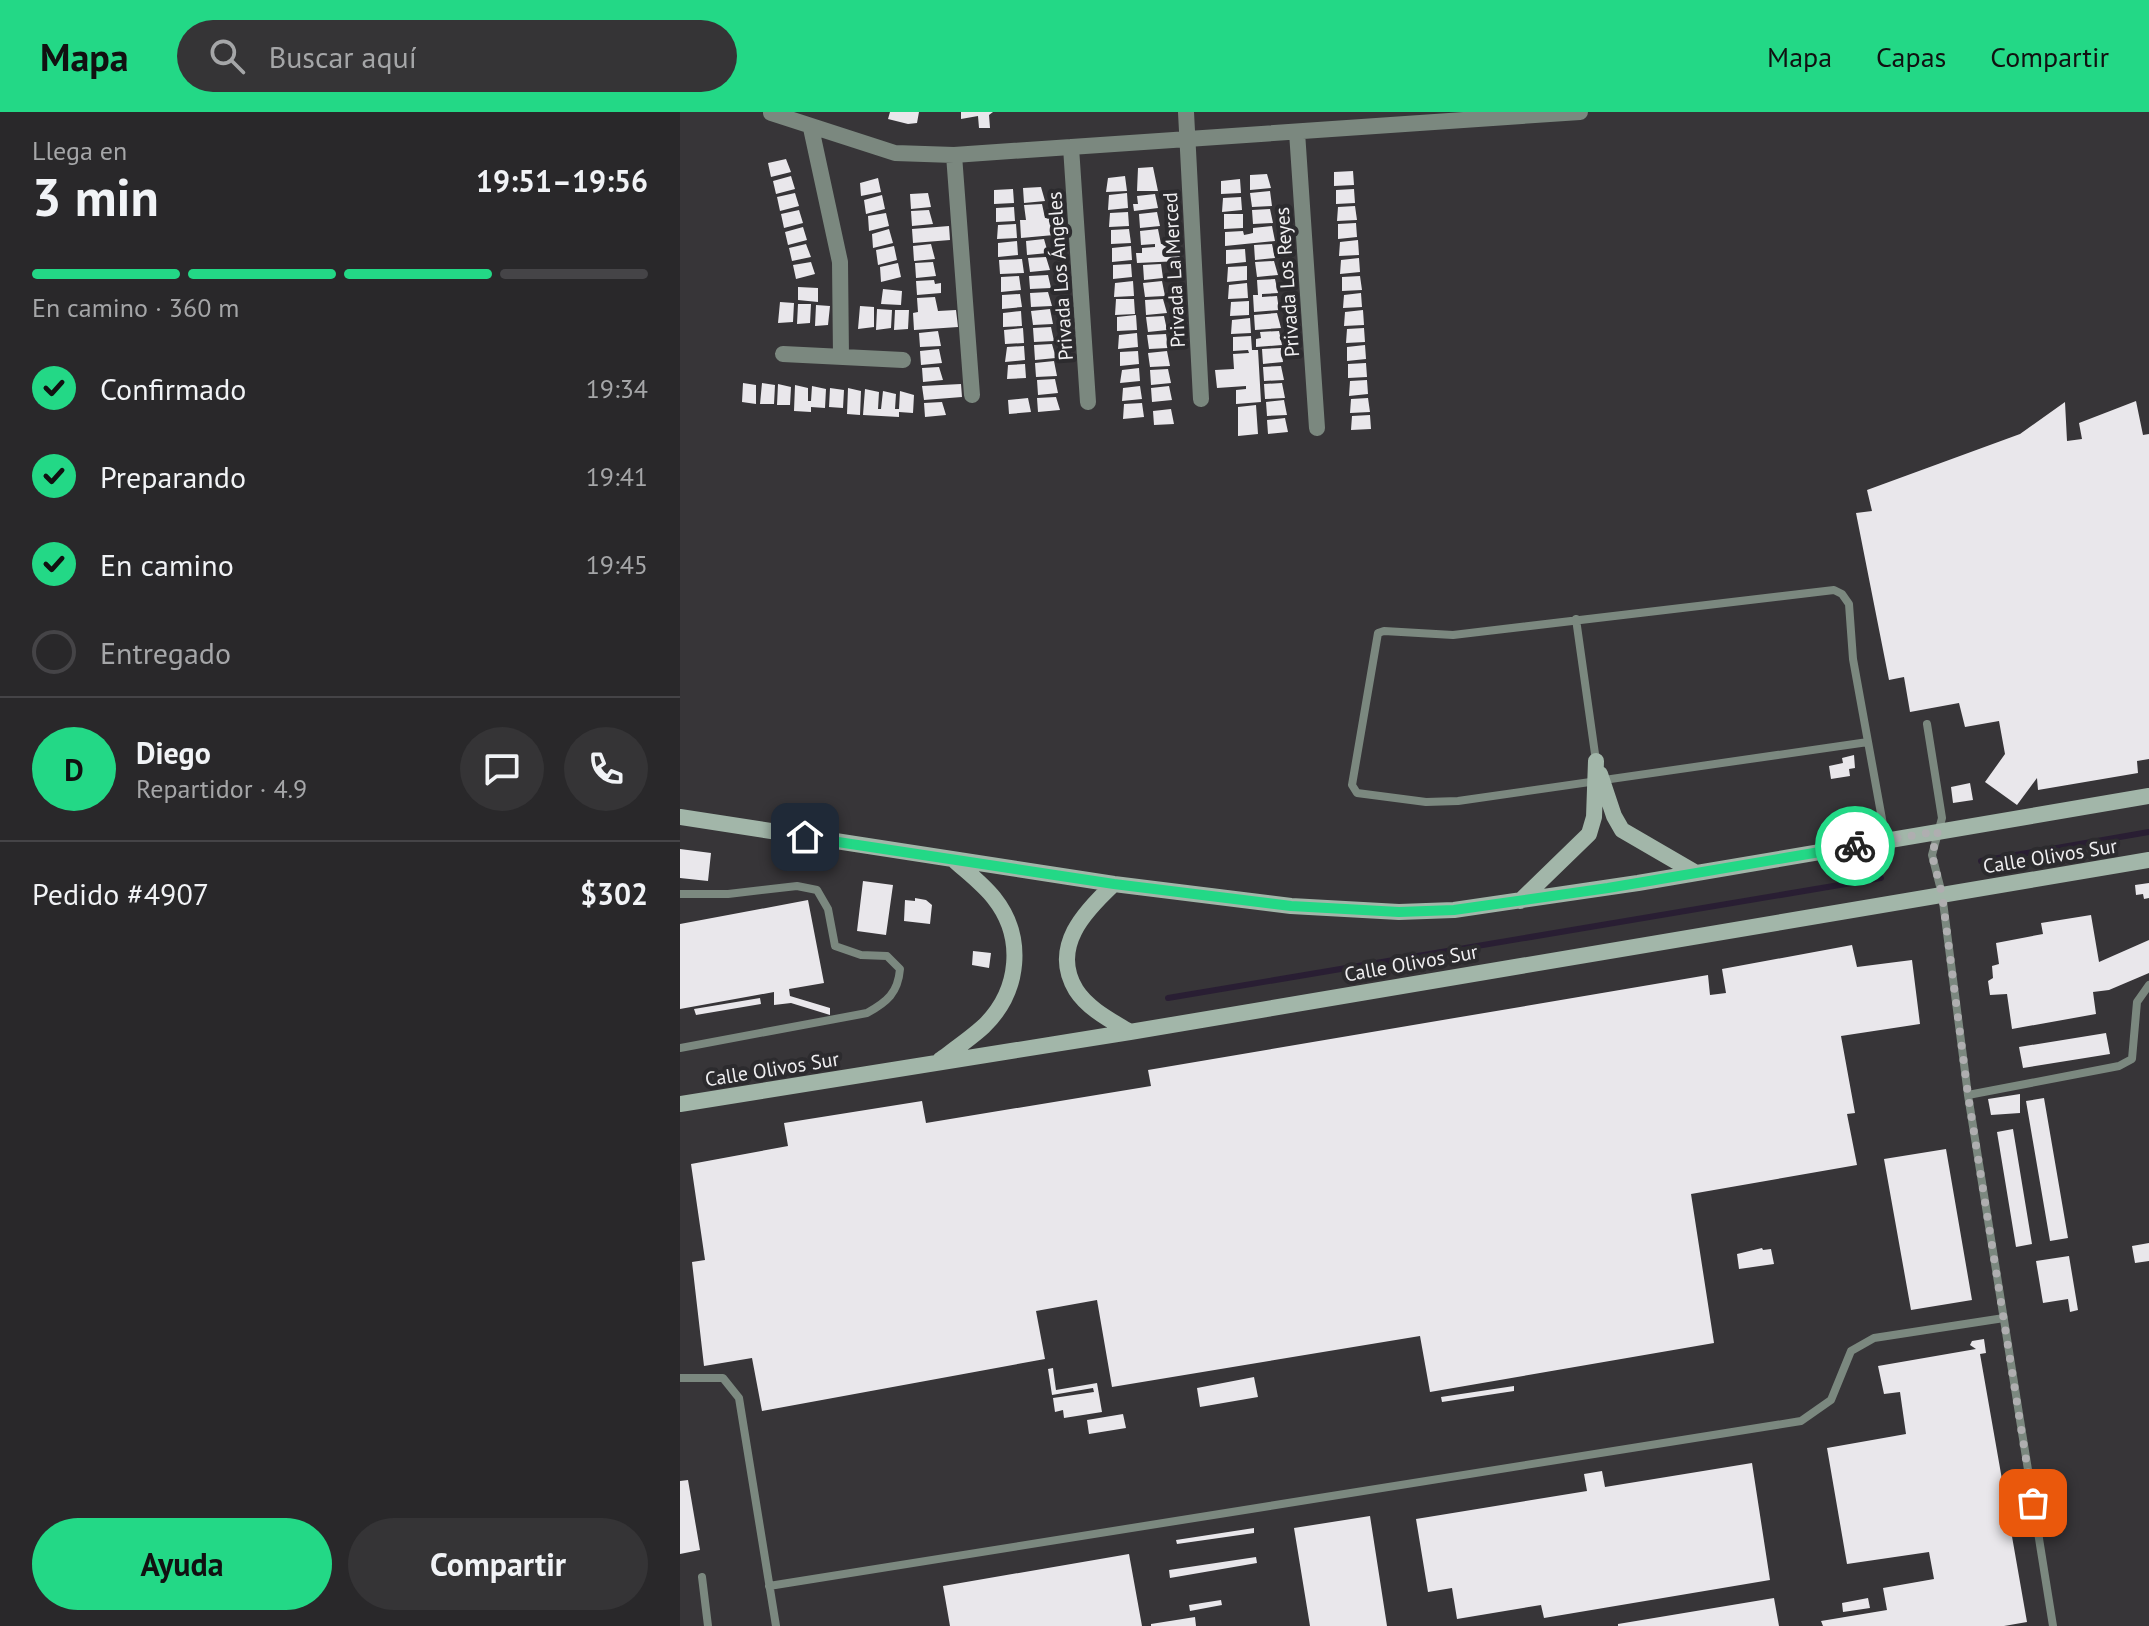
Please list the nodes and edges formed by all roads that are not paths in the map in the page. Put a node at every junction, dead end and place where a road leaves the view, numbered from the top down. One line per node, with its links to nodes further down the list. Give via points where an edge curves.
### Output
1 (1186, 112): 6 (street, Privada La Merced)
2 (1580, 112): 5 (street)
3 (771, 113): 4 (street)
4 (811, 128): 8 (street, via 895,153); 10 (street, via 840,262)
5 (1297, 132): 6 (street); 15 (street, Privada Los Reyes)
6 (1186, 139): 7 (street); 13 (street, Privada La Merced)
7 (1071, 147): 8 (street); 14 (street, Privada Los Ángeles)
8 (954, 155): 12 (street)
9 (783, 354): 10 (street)
10 (841, 357): 11 (street)
11 (903, 360)
12 (972, 395)
13 (1201, 399)
14 (1088, 402)
15 (1317, 428)
16 (1576, 619): 18 (lane, via 1834,590 1849,604); 19 (lane); 20 (lane, via 1453,635 1378,633 1352,785 1365,795 1437,802)
17 (1927, 724): 24 (lane, via 1942,818)
18 (1868, 742): 20 (lane); 26 (lane)
19 (1596, 761): 20 (main road)
20 (1599, 780): 23 (main road); 25 (main road)
21 (2149, 796): 24 (main road)
22 (680, 817): 27 (main road)
23 (1622, 830): 25 (main road); 29 (main road)
24 (1938, 831): 26 (main road); 32 (lane, via 1932,855)
25 (1589, 834): 33 (main road)
26 (1886, 841): 29 (main road)
27 (954, 860): 30 (main road); 37 (main road, via 1008,919 1015,940 1013,976 1002,1004 984,1025)
28 (2149, 860): 32 (main road, Calle Olivos Sur)
29 (1696, 873): 33 (main road)
30 (1114, 884): 33 (main road, via 1347,911 1454,910); 35 (main road, via 1074,926 1069,965 1076,990 1096,1011)
31 (680, 894): 36 (lane, via 797,886 817,890 828,909 835,946 887,956 900,969 899,985 886,1003 867,1013)
32 (1942, 894): 35 (main road, Calle Olivos Sur); 38 (lane)
33 (1520, 901)
34 (2149, 985): 38 (lane, via 2137,1002 2132,1059 2119,1066)
35 (1130, 1032): 37 (main road, Calle Olivos Sur)
36 (680, 1048)
37 (939, 1061): 39 (main road, Calle Olivos Sur)
38 (1968, 1095): 40 (lane)
39 (680, 1104)
40 (2004, 1318): 43 (lane, via 1874,1338 1851,1351 1831,1400 1801,1421); 46 (lane)
41 (680, 1378): 43 (lane, via 723,1378 739,1398)
42 (702, 1577): 44 (lane)
43 (769, 1586): 45 (lane)
44 (708, 1626)
45 (776, 1626)
46 (2053, 1626)

